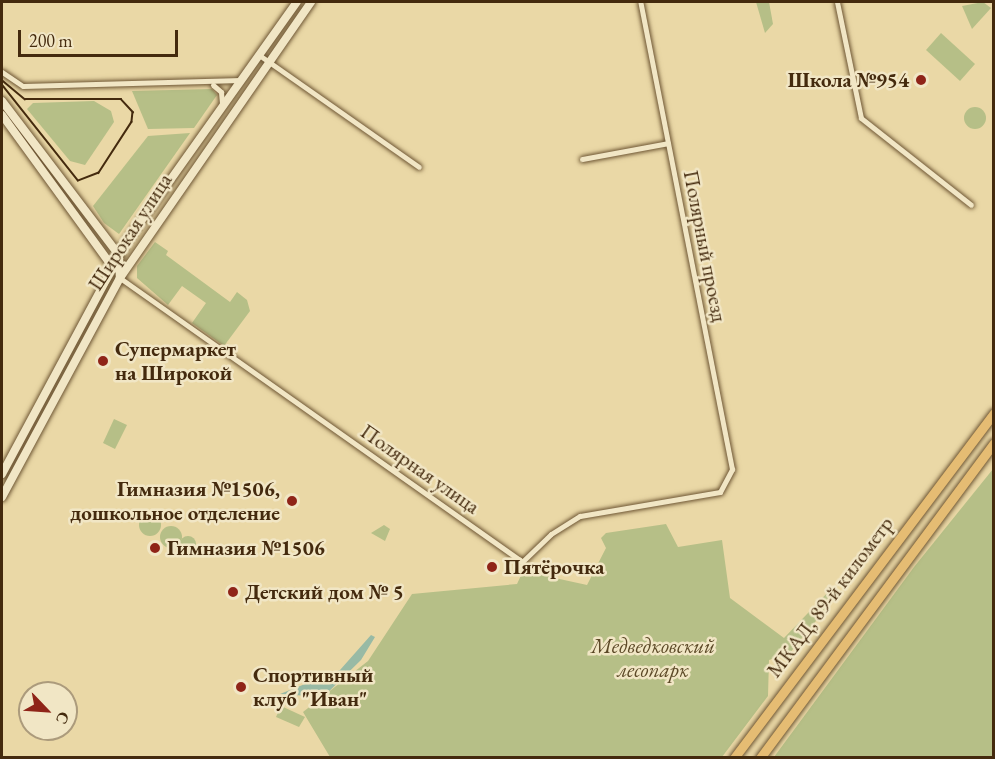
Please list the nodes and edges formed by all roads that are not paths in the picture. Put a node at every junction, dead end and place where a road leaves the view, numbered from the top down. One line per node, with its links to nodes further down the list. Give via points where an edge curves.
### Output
1 (297, 2): 5 (main road, Широкая улица)
2 (311, 2): 6 (main road, Широкая улица)
3 (640, 2): 13 (street, Полярный проезд)
4 (837, 2): 16 (street, via 861,118)
5 (259, 55): 6 (street); 8 (main road, Широкая улица)
6 (268, 62): 15 (street); 19 (main road, Широкая улица)
7 (2, 72): 9 (street, via 11,83 58,87)
8 (242, 80): 9 (street); 12 (main road, Широкая улица)
9 (212, 84): 12 (street, via 223,101)
10 (2, 101): 17 (main road)
11 (2, 115): 18 (main road, Полярная улица)
12 (216, 115): 17 (main road, Широкая улица)
13 (668, 143): 14 (street); 23 (street, Полярный проезд, via 732,468)
14 (582, 159)
15 (419, 167)
16 (971, 205)
17 (119, 255): 18 (main road, Широкая улица); 19 (main road)
18 (112, 267): 19 (main road, Полярная улица); 22 (main road, Широкая улица)
19 (120, 278): 23 (street, Полярная улица, via 522,562 551,534 580,516); 24 (main road, Широкая улица)
20 (993, 413): 25 (highway, МКАД, 89-й километр)
21 (993, 443): 26 (highway, МКАД, 89-й километр)
22 (2, 474)
23 (720, 492)
24 (2, 497)
25 (734, 758)
26 (760, 758)

